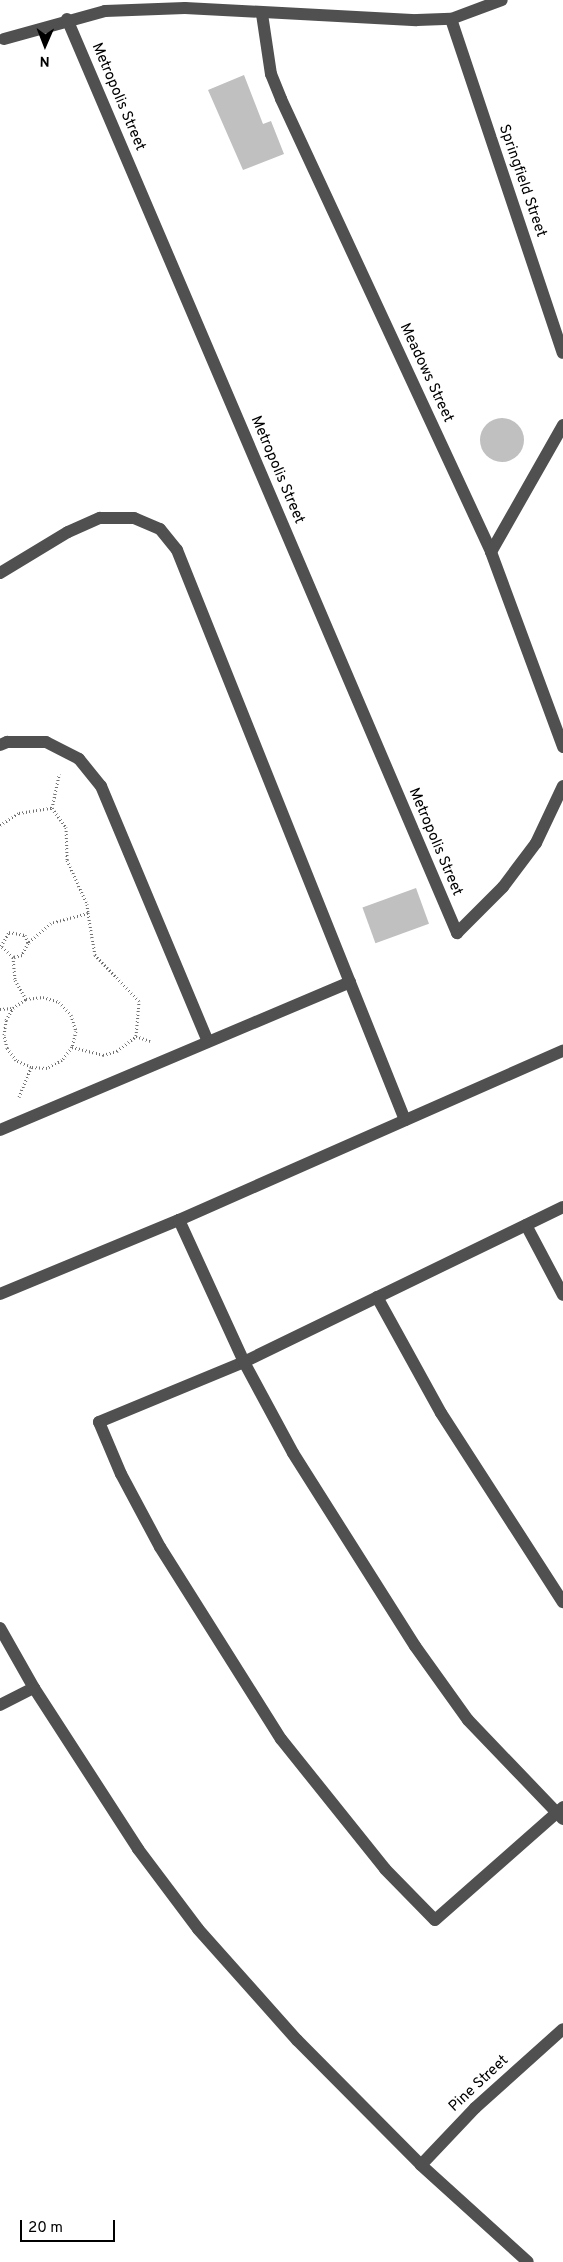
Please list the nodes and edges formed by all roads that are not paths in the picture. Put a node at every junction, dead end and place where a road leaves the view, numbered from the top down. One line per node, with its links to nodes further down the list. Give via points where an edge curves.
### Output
1 (502, 0): 4 (street)
2 (262, 14): 3 (street, via 145,9); 4 (street); 8 (street, Meadows Street, via 271,74 281,99)
3 (67, 19): 5 (street); 12 (street, Metropolis Street, via 457,933 503,887 536,843)
4 (451, 19): 6 (street, Springfield Street)
5 (4, 39)
6 (563, 352)
7 (563, 426): 8 (street)
8 (491, 552): 11 (street, Meadows Street)
9 (0, 573): 13 (street, via 68,532 100,518 134,518 160,529 177,550)
10 (0, 745): 14 (street, via 7,742 46,742 79,759 102,786)
11 (563, 747)
12 (563, 786)
13 (350, 982): 14 (street); 16 (street)
14 (208, 1042): 17 (street)
15 (563, 1051): 16 (street)
16 (404, 1120): 19 (street)
17 (0, 1130)
18 (563, 1207): 20 (street)
19 (179, 1220): 21 (street); 24 (street)
20 (526, 1225): 22 (street); 23 (street)
21 (0, 1294)
22 (563, 1295)
23 (377, 1297): 24 (street); 25 (street, via 441,1413)
24 (244, 1362): 29 (street, via 293,1453 415,1646 468,1720); 29 (street, via 99,1422 121,1474 160,1547 281,1739 385,1869 435,1920)
25 (563, 1602)
26 (0, 1628): 27 (street)
27 (34, 1688): 28 (street); 31 (street, via 138,1849 198,1929 297,2040)
28 (0, 1705)
29 (561, 1813)
30 (563, 2029): 31 (street, Pine Street, via 475,2108)
31 (421, 2165): 32 (street)
32 (528, 2262)

